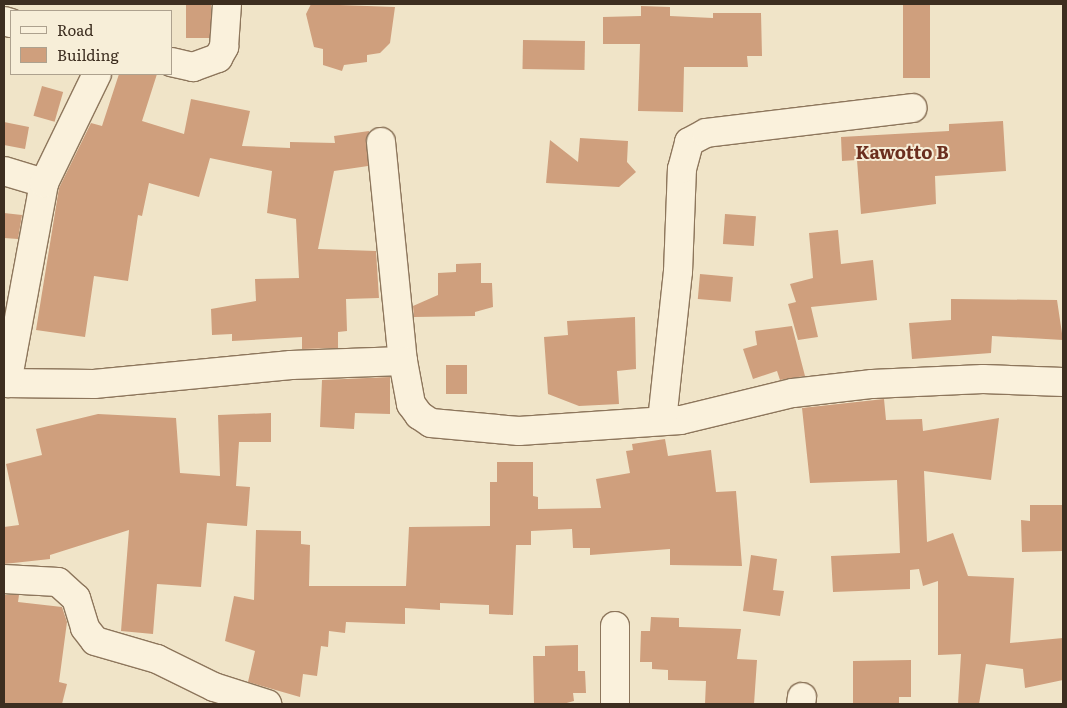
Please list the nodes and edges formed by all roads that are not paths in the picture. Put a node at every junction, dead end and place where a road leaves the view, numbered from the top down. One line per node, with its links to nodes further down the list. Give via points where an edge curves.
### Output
1 (227, 4): 2 (street, via 224,47 218,58 193,67)
2 (172, 62)
3 (97, 75): 7 (street)
4 (912, 108): 11 (street, via 706,133 689,142 682,169 678,272)
5 (381, 142): 8 (street)
6 (4, 171): 7 (street)
7 (44, 183): 10 (street)
8 (403, 361): 10 (street, via 291,365 94,384); 11 (street, via 411,404 431,423 519,431)
9 (1063, 382): 11 (street, via 982,379 872,384 793,393)
10 (6, 383)
11 (662, 421)
12 (4, 579): 14 (street, via 58,582 76,598 85,628 96,641 157,659 214,687)
13 (615, 626): 15 (street)
14 (267, 704)
15 (615, 704)

